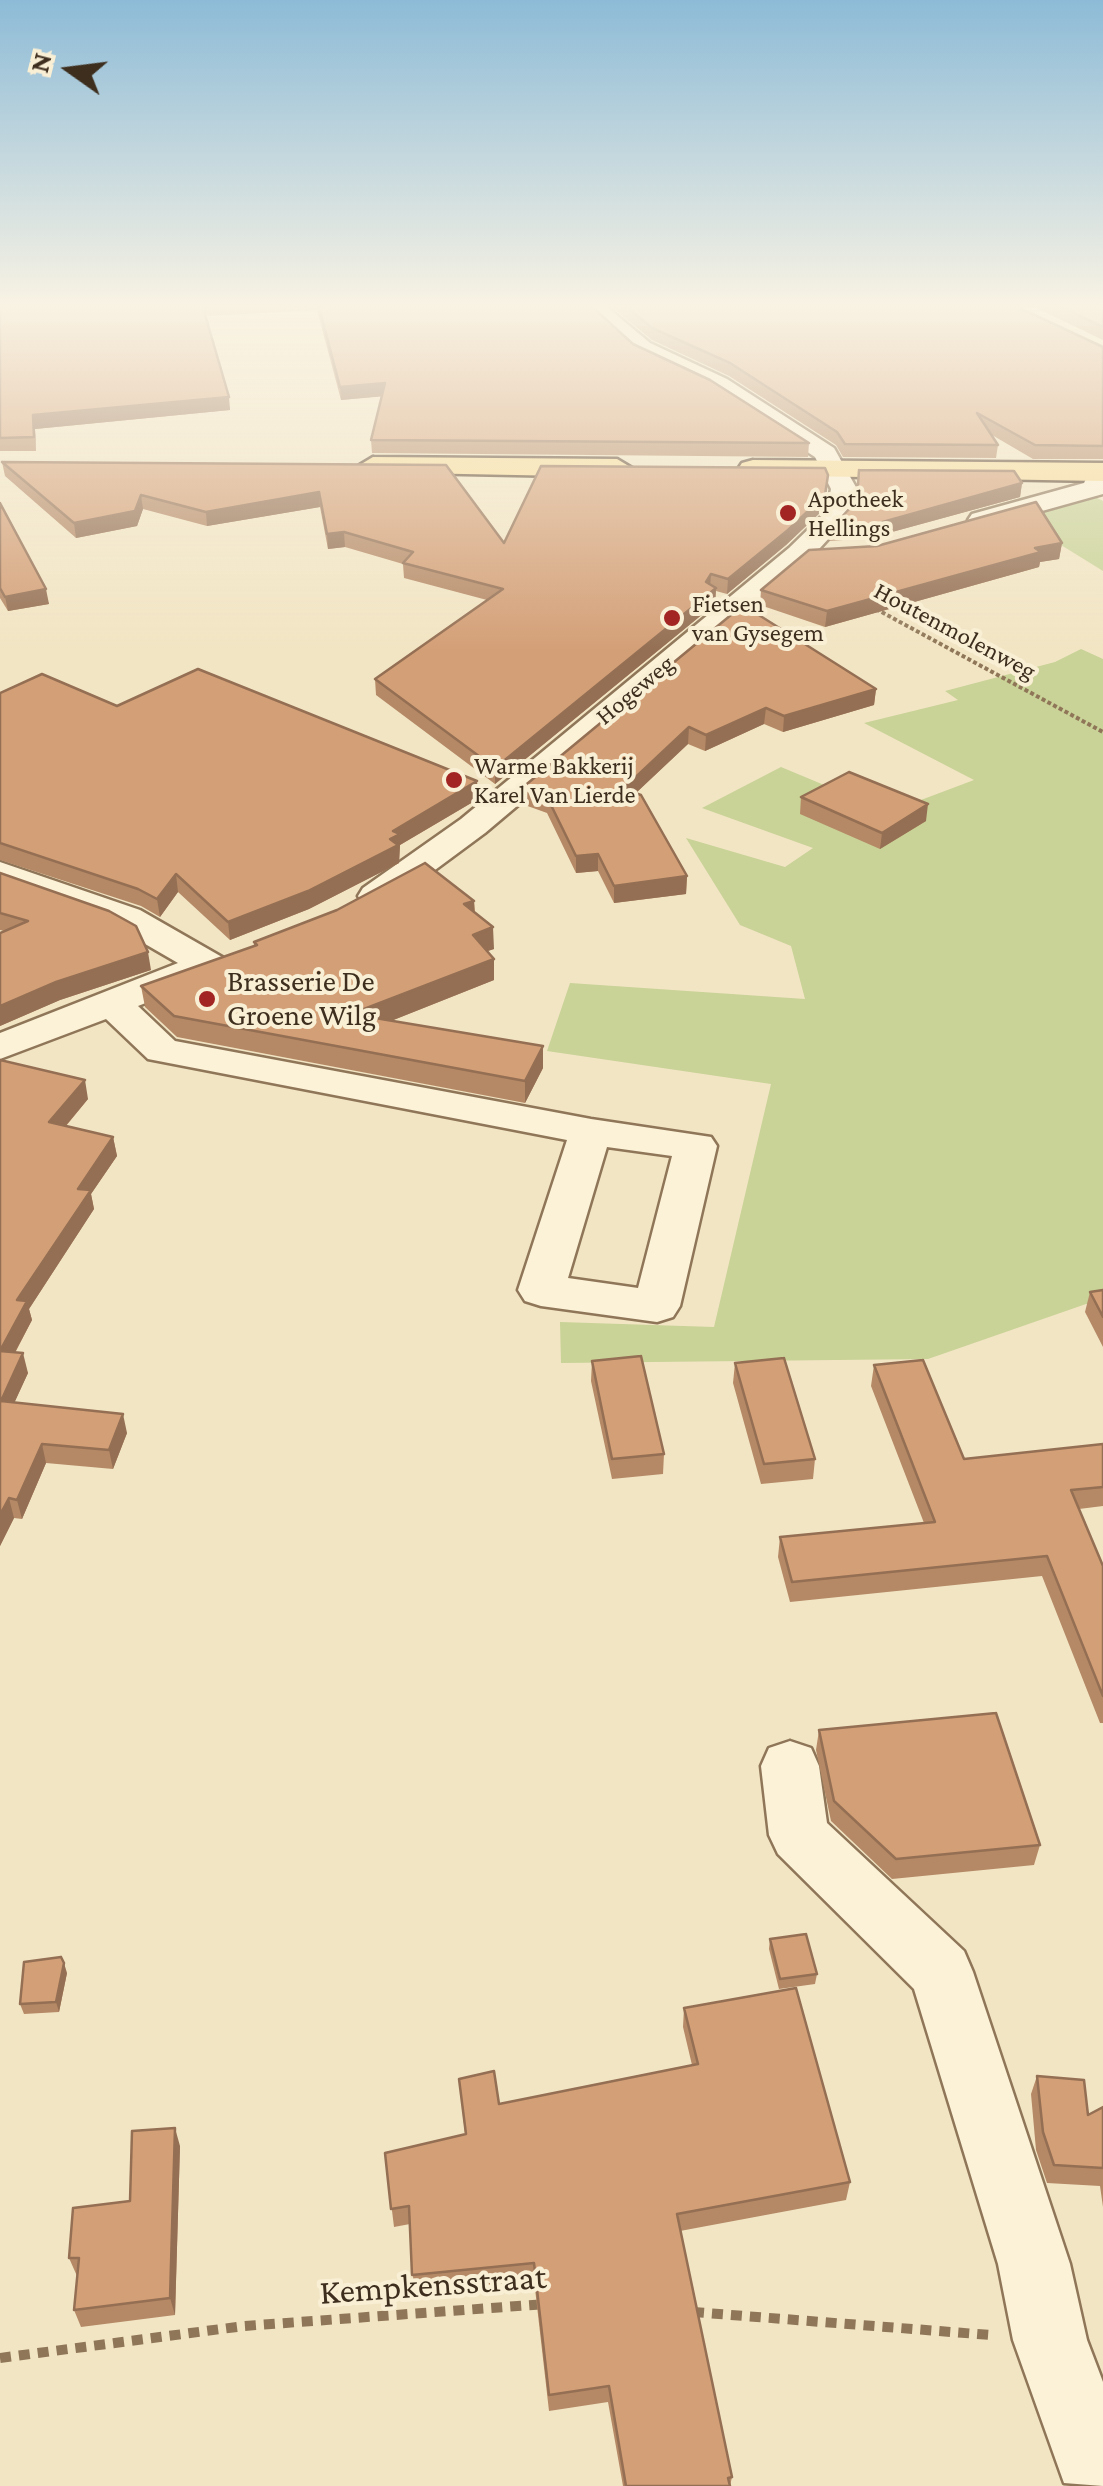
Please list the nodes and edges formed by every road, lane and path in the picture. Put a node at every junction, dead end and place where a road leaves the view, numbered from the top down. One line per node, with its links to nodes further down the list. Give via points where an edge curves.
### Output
1 (773, 419): 5 (street, via 825,453)
2 (351, 466): 3 (main road)
3 (654, 468)
4 (728, 469): 5 (main road)
5 (835, 470): 6 (main road); 11 (street, Hogeweg, via 844,489 840,513 815,554 415,872)
6 (1102, 472): 7 (street, via 1095,488)
7 (948, 530)
8 (865, 604): 9 (path, Houtenmolenweg)
9 (1103, 732)
10 (0, 874): 12 (street, via 224,958)
11 (342, 912)
12 (113, 1004): 13 (street); 14 (street, via 162,1051)
13 (0, 1047)
14 (591, 1132)
15 (790, 1766): 18 (street, via 799,1835 941,1972 1034,2264)
16 (562, 2302): 19 (path, Kempkensstraat, via 244,2326)
17 (679, 2312): 18 (path)
18 (1050, 2340): 20 (street)
19 (0, 2358)
20 (1103, 2482)

